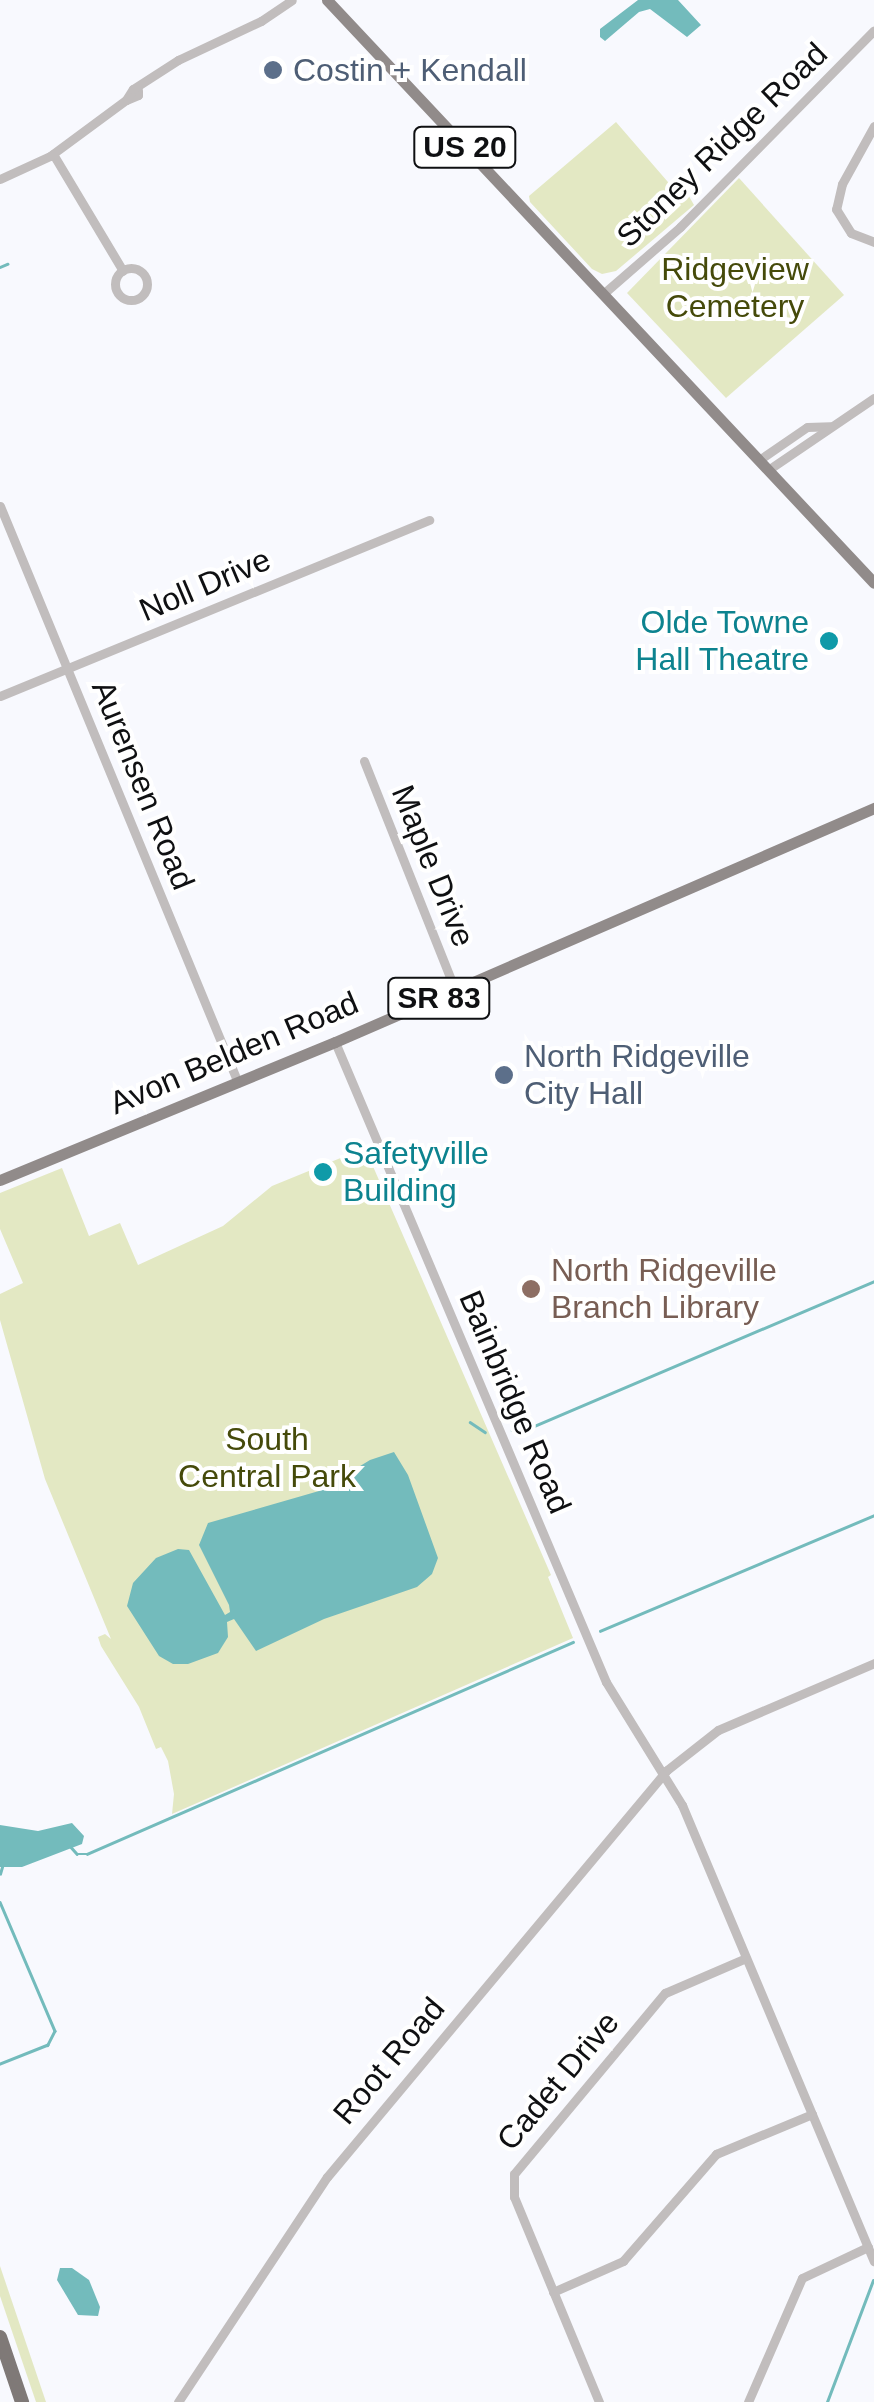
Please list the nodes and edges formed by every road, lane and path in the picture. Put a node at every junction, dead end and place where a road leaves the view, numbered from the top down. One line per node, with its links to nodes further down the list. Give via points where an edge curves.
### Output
1 (292, 0): 5 (street, via 178,60)
2 (327, 0): 9 (main road, US 20)
3 (874, 30): 9 (street, Stoney Ridge Road, via 660,246)
4 (874, 126): 7 (street, via 836,209 851,233)
5 (53, 154): 6 (street); 8 (street)
6 (0, 179)
7 (874, 242)
8 (123, 271)
9 (603, 294): 11 (main road, US 20)
10 (874, 398): 11 (street)
11 (764, 465): 14 (main road, US 20)
12 (0, 506): 15 (street, Aurensen Road)
13 (429, 520): 15 (street, Noll Drive)
14 (874, 582)
15 (68, 669): 16 (street, Noll Drive); 21 (street, Aurensen Road)
16 (0, 696)
17 (364, 761): 19 (street, Maple Drive)
18 (874, 808): 19 (main road, Avon Belden Road / SR 83)
19 (455, 990): 20 (main road, Avon Belden Road / SR 83)
20 (335, 1042): 21 (main road, Avon Belden Road / SR 83); 24 (street, Bainbridge Road, via 606,1682)
21 (238, 1083): 22 (main road, Avon Belden Road / SR 83)
22 (0, 1180)
23 (874, 1664): 24 (street, Root Road, via 718,1730)
24 (666, 1771): 25 (street, Bainbridge Road); 32 (street, Root Road, via 327,2177)
25 (746, 1958): 26 (street, Bainbridge Road); 29 (street, Cadet Drive, via 665,1993 518,2166 514,2197)
26 (812, 2114): 27 (street, Bainbridge Road); 29 (street, via 716,2154 623,2261)
27 (868, 2247): 28 (street, Bainbridge Road); 34 (street, via 802,2278)
28 (874, 2261)
29 (553, 2292): 33 (street, Cadet Drive)
30 (0, 2337): 31 (highway)
31 (22, 2402)
32 (178, 2402)
33 (599, 2402)
34 (748, 2402)

